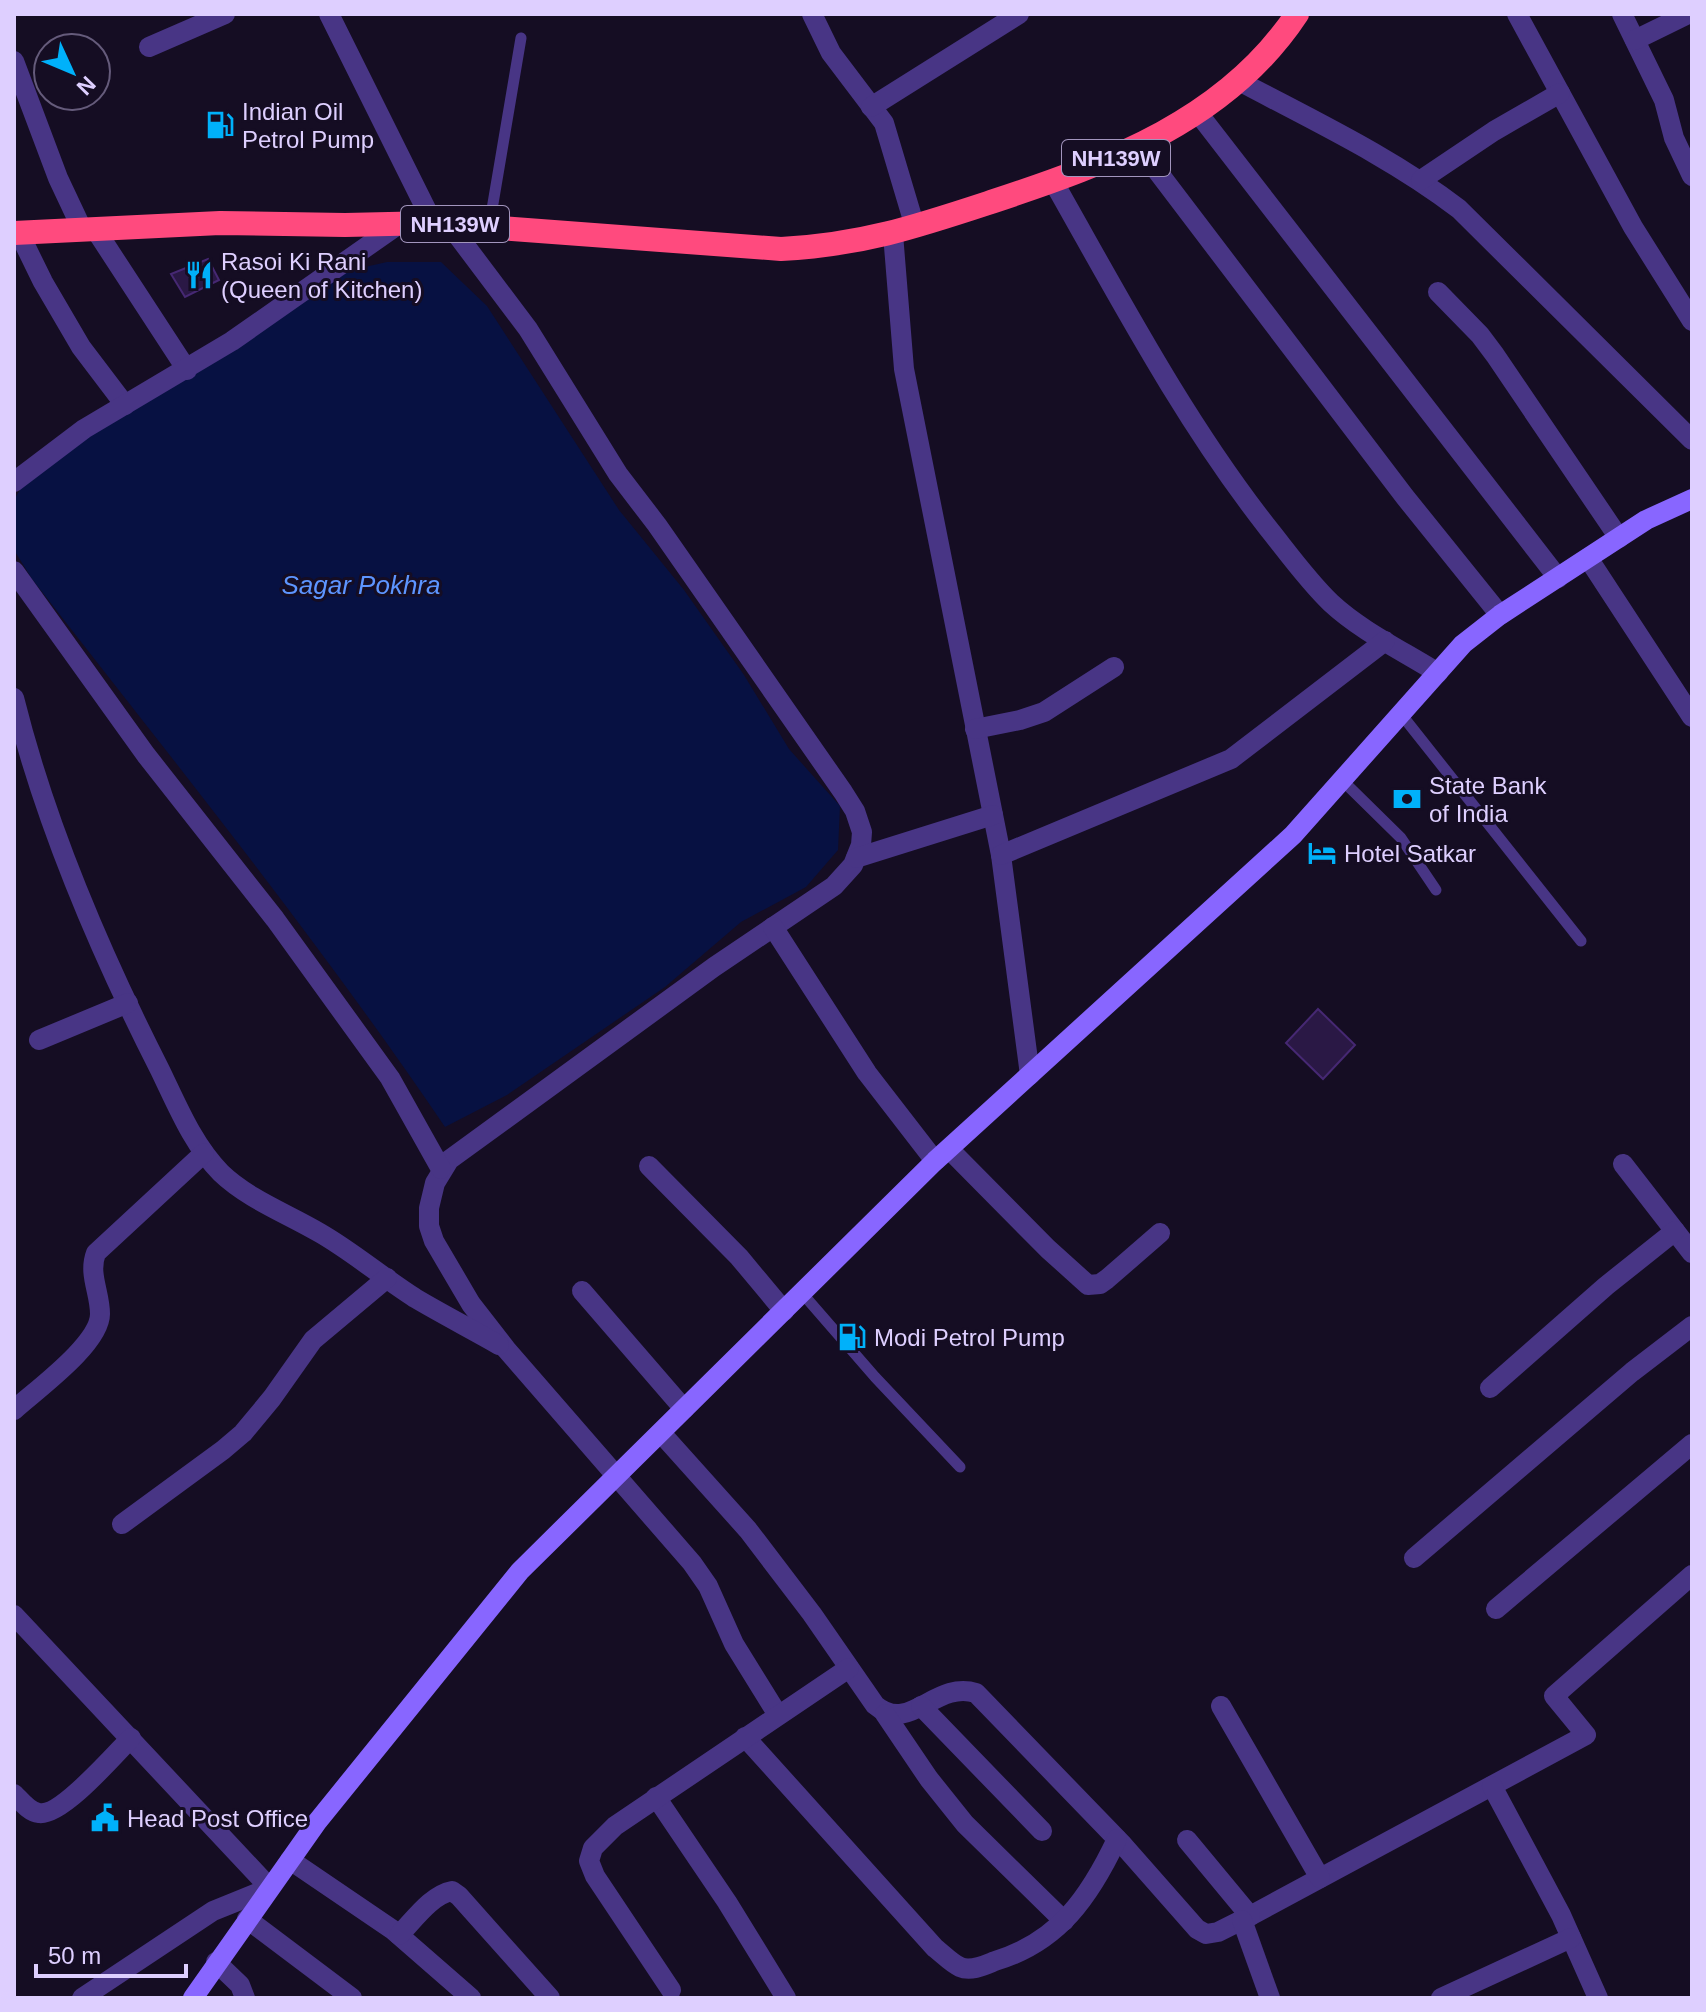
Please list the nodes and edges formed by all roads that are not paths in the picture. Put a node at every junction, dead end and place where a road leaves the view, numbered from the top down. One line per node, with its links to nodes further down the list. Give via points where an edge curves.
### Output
1 (225, 14): 11 (street)
2 (329, 14): 21 (street)
3 (812, 14): 15 (street, via 831,53)
4 (1019, 14): 15 (street)
5 (1297, 14): 13 (highway, NH139W)
6 (1517, 14): 14 (street)
7 (1622, 14): 10 (street)
8 (1688, 14): 10 (street)
9 (521, 38): 23 (lane)
10 (1635, 40): 18 (street)
11 (149, 47)
12 (14, 61): 24 (street, via 58,178)
13 (1239, 81): 16 (highway, NH139W); 19 (street)
14 (1560, 93): 19 (street); 28 (street)
15 (871, 107): 25 (street, via 890,138)
16 (1198, 113): 17 (highway, NH139W); 37 (street)
17 (1139, 147): 20 (highway, NH139W); 38 (street)
18 (1692, 176)
19 (1421, 180): 31 (street, via 1459,209)
20 (1053, 181): 25 (highway, NH139W); 39 (street, via 1162,372 1235,485 1330,602)
21 (441, 223): 22 (highway, NH139W); 23 (highway, NH139W); 49 (street, via 528,329 618,474 843,792 862,832)
22 (399, 224): 24 (highway, NH139W); 29 (street)
23 (489, 227): 25 (highway, NH139W, via 781,249 827,247)
24 (88, 229): 26 (highway, NH139W); 29 (street)
25 (904, 230): 45 (street, via 904,369)
26 (16, 233): 30 (street, via 81,347)
27 (1438, 292): 34 (street, via 1488,345)
28 (1692, 321)
29 (187, 370): 30 (street)
30 (125, 405): 32 (street)
31 (1692, 440)
32 (14, 482)
33 (1692, 499): 34 (street)
34 (1619, 538): 35 (street)
35 (1588, 558): 37 (street); 44 (street)
36 (14, 571): 60 (street, via 390,1078)
37 (1558, 578): 38 (street)
38 (1500, 615): 41 (street, via 1463,644)
39 (1385, 641): 41 (street); 48 (street, via 1231,759)
40 (1114, 667): 45 (street, via 1044,712)
41 (1438, 673): 43 (street)
42 (14, 698): 53 (street, via 79,897)
43 (1401, 714): 46 (street); 52 (lane)
44 (1692, 717)
45 (975, 729): 47 (street)
46 (1342, 780): 50 (lane, via 1401,838); 55 (street, via 1293,835)
47 (993, 815): 48 (street); 49 (street)
48 (1001, 855): 55 (street)
49 (856, 858): 51 (street, via 834,886)
50 (1436, 890)
51 (773, 927): 57 (street, via 867,1073); 60 (street, via 493,1126)
52 (1581, 941)
53 (128, 1003): 54 (street); 56 (street)
54 (39, 1040)
55 (1030, 1075): 57 (street)
56 (204, 1153): 64 (street, via 244,1190); 72 (street, via 96,1253 91,1265 99,1323 88,1343)
57 (942, 1155): 62 (street, via 1088,1285 1107,1279); 66 (street)
58 (1623, 1164): 61 (street)
59 (649, 1166): 67 (street)
60 (441, 1169): 69 (street, via 429,1208 434,1241 471,1304)
61 (1675, 1231): 63 (street); 70 (street)
62 (1160, 1233)
63 (1692, 1253)
64 (387, 1278): 69 (street); 77 (street, via 313,1340 243,1433)
65 (582, 1291): 71 (street)
66 (802, 1293): 67 (street); 75 (lane)
67 (784, 1311): 71 (street)
68 (1692, 1326): 78 (street)
69 (506, 1349): 76 (street)
70 (1490, 1388)
71 (684, 1409): 73 (street)
72 (14, 1410)
73 (661, 1433): 76 (street); 82 (street, via 748,1530)
74 (1692, 1444): 80 (street)
75 (960, 1467)
76 (617, 1475): 86 (street, via 708,1586 734,1644); 95 (street, via 520,1571)
77 (122, 1524)
78 (1414, 1558)
79 (1692, 1575): 89 (street, via 1554,1696 1586,1735)
80 (1496, 1609)
81 (14, 1615): 88 (street)
82 (849, 1668): 85 (street); 86 (street)
83 (921, 1706): 85 (street, via 898,1716); 92 (street); 94 (street, via 952,1690 976,1693)
84 (1221, 1706): 96 (street)
85 (885, 1714): 100 (street, via 965,1824)
86 (778, 1715): 87 (street)
87 (745, 1737): 91 (street); 100 (street, via 935,1948 960,1967 970,1969 1018,1954)
88 (131, 1738): 90 (street, via 54,1810 30,1810); 97 (street)
89 (1492, 1786): 96 (street); 102 (street)
90 (14, 1794)
91 (656, 1797): 104 (street, via 603,1836 589,1861); 111 (street)
92 (1042, 1831)
93 (1187, 1840): 98 (street)
94 (1124, 1847): 98 (street, via 1197,1929 1218,1932); 100 (street)
95 (290, 1860): 97 (street); 101 (street)
96 (1320, 1878): 98 (street)
97 (270, 1888): 99 (street); 105 (street, via 213,1911)
98 (1246, 1918): 112 (street)
99 (247, 1919): 103 (street); 108 (street)
100 (1064, 1921)
101 (399, 1935): 109 (street); 110 (street, via 434,1900 452,1891)
102 (1571, 1938): 113 (street); 114 (street)
103 (216, 1962): 106 (street); 107 (street, via 240,1985)
104 (671, 1990)
105 (82, 1998)
106 (193, 1998)
107 (245, 1998)
108 (352, 1998)
109 (471, 1998)
110 (550, 1998)
111 (786, 1998)
112 (1270, 1998)
113 (1441, 1998)
114 (1598, 1998)

